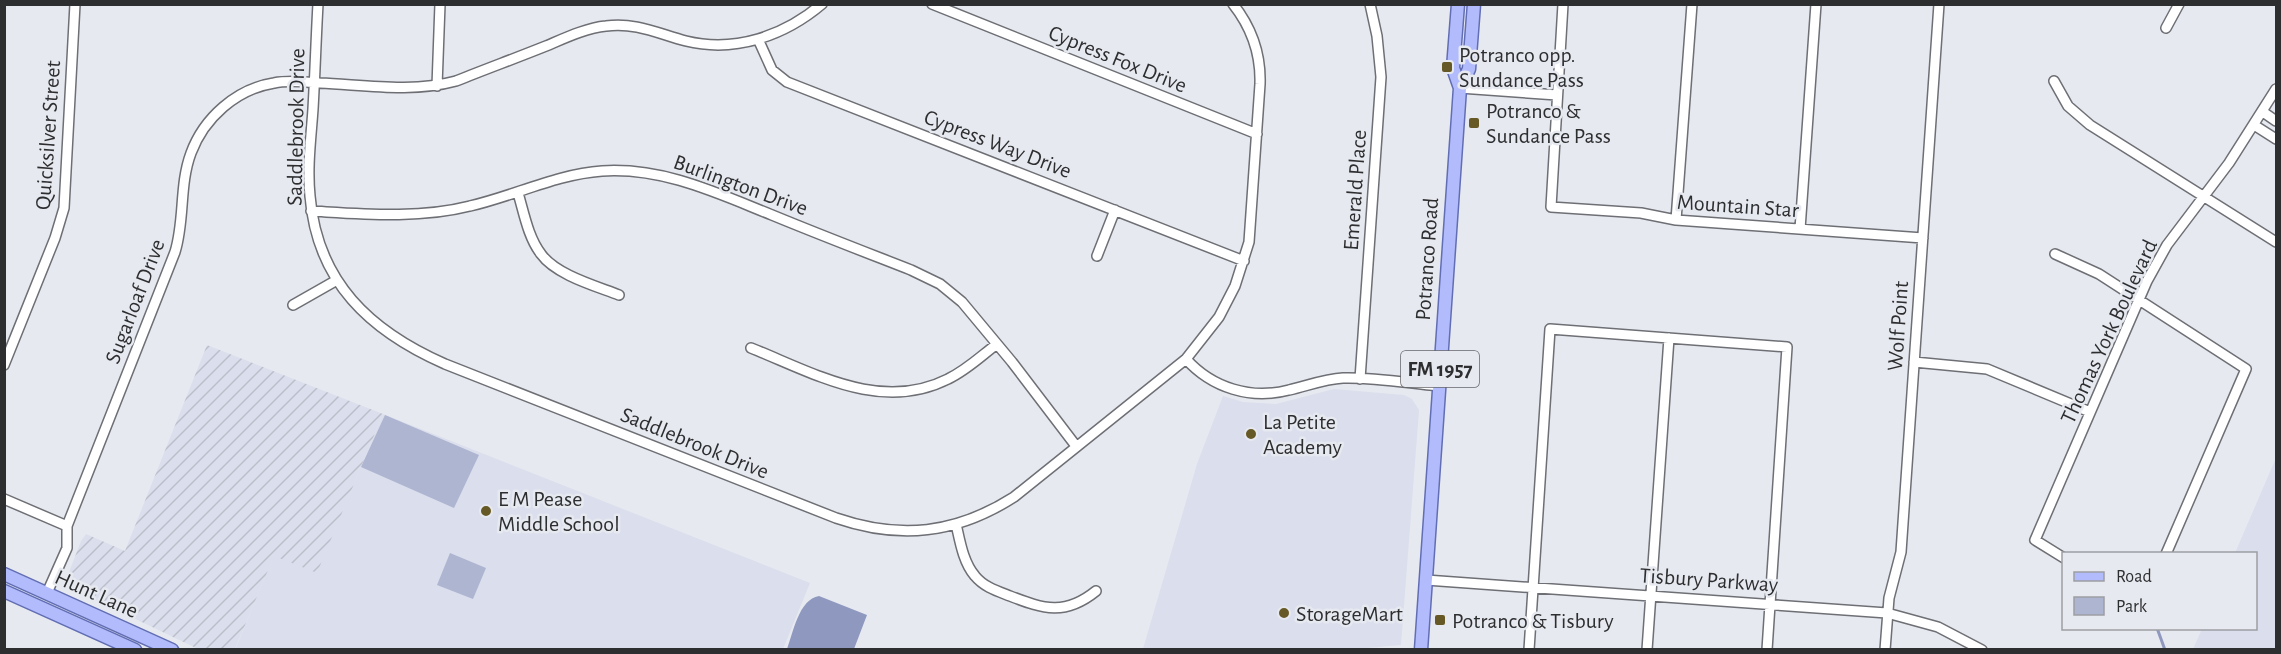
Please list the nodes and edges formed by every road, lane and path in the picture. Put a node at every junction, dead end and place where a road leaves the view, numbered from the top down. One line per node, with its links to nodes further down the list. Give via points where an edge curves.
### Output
1 (75, 4): 48 (street, Quicksilver Street, via 64,208)
2 (318, 4): 18 (street, Saddlebrook Drive)
3 (440, 4): 19 (street)
4 (822, 4): 16 (street, Sugarloaf Drive, via 796,24)
5 (932, 4): 26 (street, Cypress Fox Drive)
6 (1233, 4): 26 (street, Saddlebrook Drive, via 1248,26 1258,57)
7 (1370, 4): 49 (street, Emerald Place, via 1381,77)
8 (1458, 4): 20 (main road, Potranco Road / FM 1957, via 1453,68)
9 (1474, 4): 20 (main road, Potranco Road / FM 1957, via 1469,69)
10 (1563, 4): 22 (street)
11 (1692, 4): 32 (street)
12 (1816, 4): 33 (street)
13 (1939, 4): 34 (street, Wolf Point)
14 (2179, 4): 15 (street)
15 (2166, 28)
16 (758, 39): 19 (street, Sugarloaf Drive, via 725,45 702,44 641,27 604,26); 30 (street, Cypress Way Drive, via 772,70 787,82)
17 (2054, 81): 29 (street, via 2068,106 2081,119)
18 (314, 83): 19 (street, Sugarloaf Drive); 31 (street, Saddlebrook Drive, via 309,166); 55 (street, Sugarloaf Drive, via 285,81 251,89 222,108 200,134 187,167 175,252)
19 (437, 86)
20 (1460, 88): 22 (street); 50 (main road, Potranco Road / FM 1957)
21 (2277, 89): 23 (street, Thomas York Boulevard)
22 (1557, 94): 32 (street, Mountain Star, via 1551,207 1641,213)
23 (2263, 112): 24 (street); 25 (street, Thomas York Boulevard)
24 (2277, 121)
25 (2254, 125): 27 (street); 29 (street, Thomas York Boulevard)
26 (1257, 134): 38 (street, Saddlebrook Drive, via 1251,228)
27 (2277, 139)
28 (518, 193): 31 (street, Burlington Drive, via 429,213); 40 (street, via 535,243 545,259 561,271); 44 (street, Burlington Drive, via 569,176 602,171 675,178 930,279 962,302)
29 (2205, 196): 35 (street); 41 (street, Thomas York Boulevard, via 2167,245)
30 (1115, 210): 37 (street); 38 (street, Cypress Way Drive)
31 (312, 211): 39 (street, Saddlebrook Drive, via 320,245)
32 (1676, 220): 33 (street, Mountain Star)
33 (1800, 229): 34 (street, Mountain Star)
34 (1923, 238): 47 (street, Wolf Point)
35 (2277, 242)
36 (2055, 254): 41 (street, via 2099,274)
37 (1097, 256)
38 (1244, 261): 46 (street, Saddlebrook Drive, via 1219,317)
39 (337, 280): 42 (street); 54 (street, Saddlebrook Drive, via 358,308 412,350 825,514 857,526 889,531)
40 (619, 295)
41 (2139, 300): 51 (street, Thomas York Boulevard); 56 (street, via 2246,369)
42 (292, 306)
43 (1670, 338): 60 (street, via 1550,329); 64 (street); 65 (street, via 1787,346)
44 (997, 344): 45 (street, via 949,379 923,389 896,393 854,388); 52 (street, Burlington Drive)
45 (751, 348)
46 (1186, 358): 49 (street, via 1212,381 1250,393 1274,393 1329,380); 52 (street, Saddlebrook Drive)
47 (1914, 362): 51 (street, via 1987,369); 66 (street, Wolf Point, via 1901,552)
48 (4, 365)
49 (1360, 379): 50 (street)
50 (1438, 386): 59 (main road, Potranco Road / FM 1957)
51 (2090, 412): 57 (street, Thomas York Boulevard, via 2035,540)
52 (1076, 446): 54 (street, Saddlebrook Drive, via 1014,497)
53 (4, 499): 55 (street)
54 (956, 524): 62 (street, via 967,565 991,588 1050,608 1075,605)
55 (67, 526): 63 (street, Sugarloaf Drive, via 67,548)
56 (2167, 552)
57 (2062, 557)
58 (4, 574): 63 (main road, Hunt Lane)
59 (1426, 580): 60 (street, Tisbury Parkway); 71 (main road, Potranco Road / FM 1957)
60 (1533, 586): 64 (street, Tisbury Parkway); 72 (street)
61 (4, 591): 68 (main road, Hunt Lane)
62 (1096, 591)
63 (47, 593): 67 (main road, Hunt Lane)
64 (1651, 595): 65 (street, Tisbury Parkway); 73 (street)
65 (1770, 603): 66 (street, Tisbury Parkway); 74 (street)
66 (1887, 613): 75 (street, Wolf Point); 76 (street, Tisbury Parkway, via 1945,630)
67 (129, 630): 68 (main road); 70 (main road, Hunt Lane)
68 (100, 634): 69 (main road, Hunt Lane)
69 (135, 650)
70 (172, 650)
71 (1421, 650)
72 (1529, 650)
73 (1647, 650)
74 (1767, 650)
75 (1885, 650)
76 (1982, 650)

